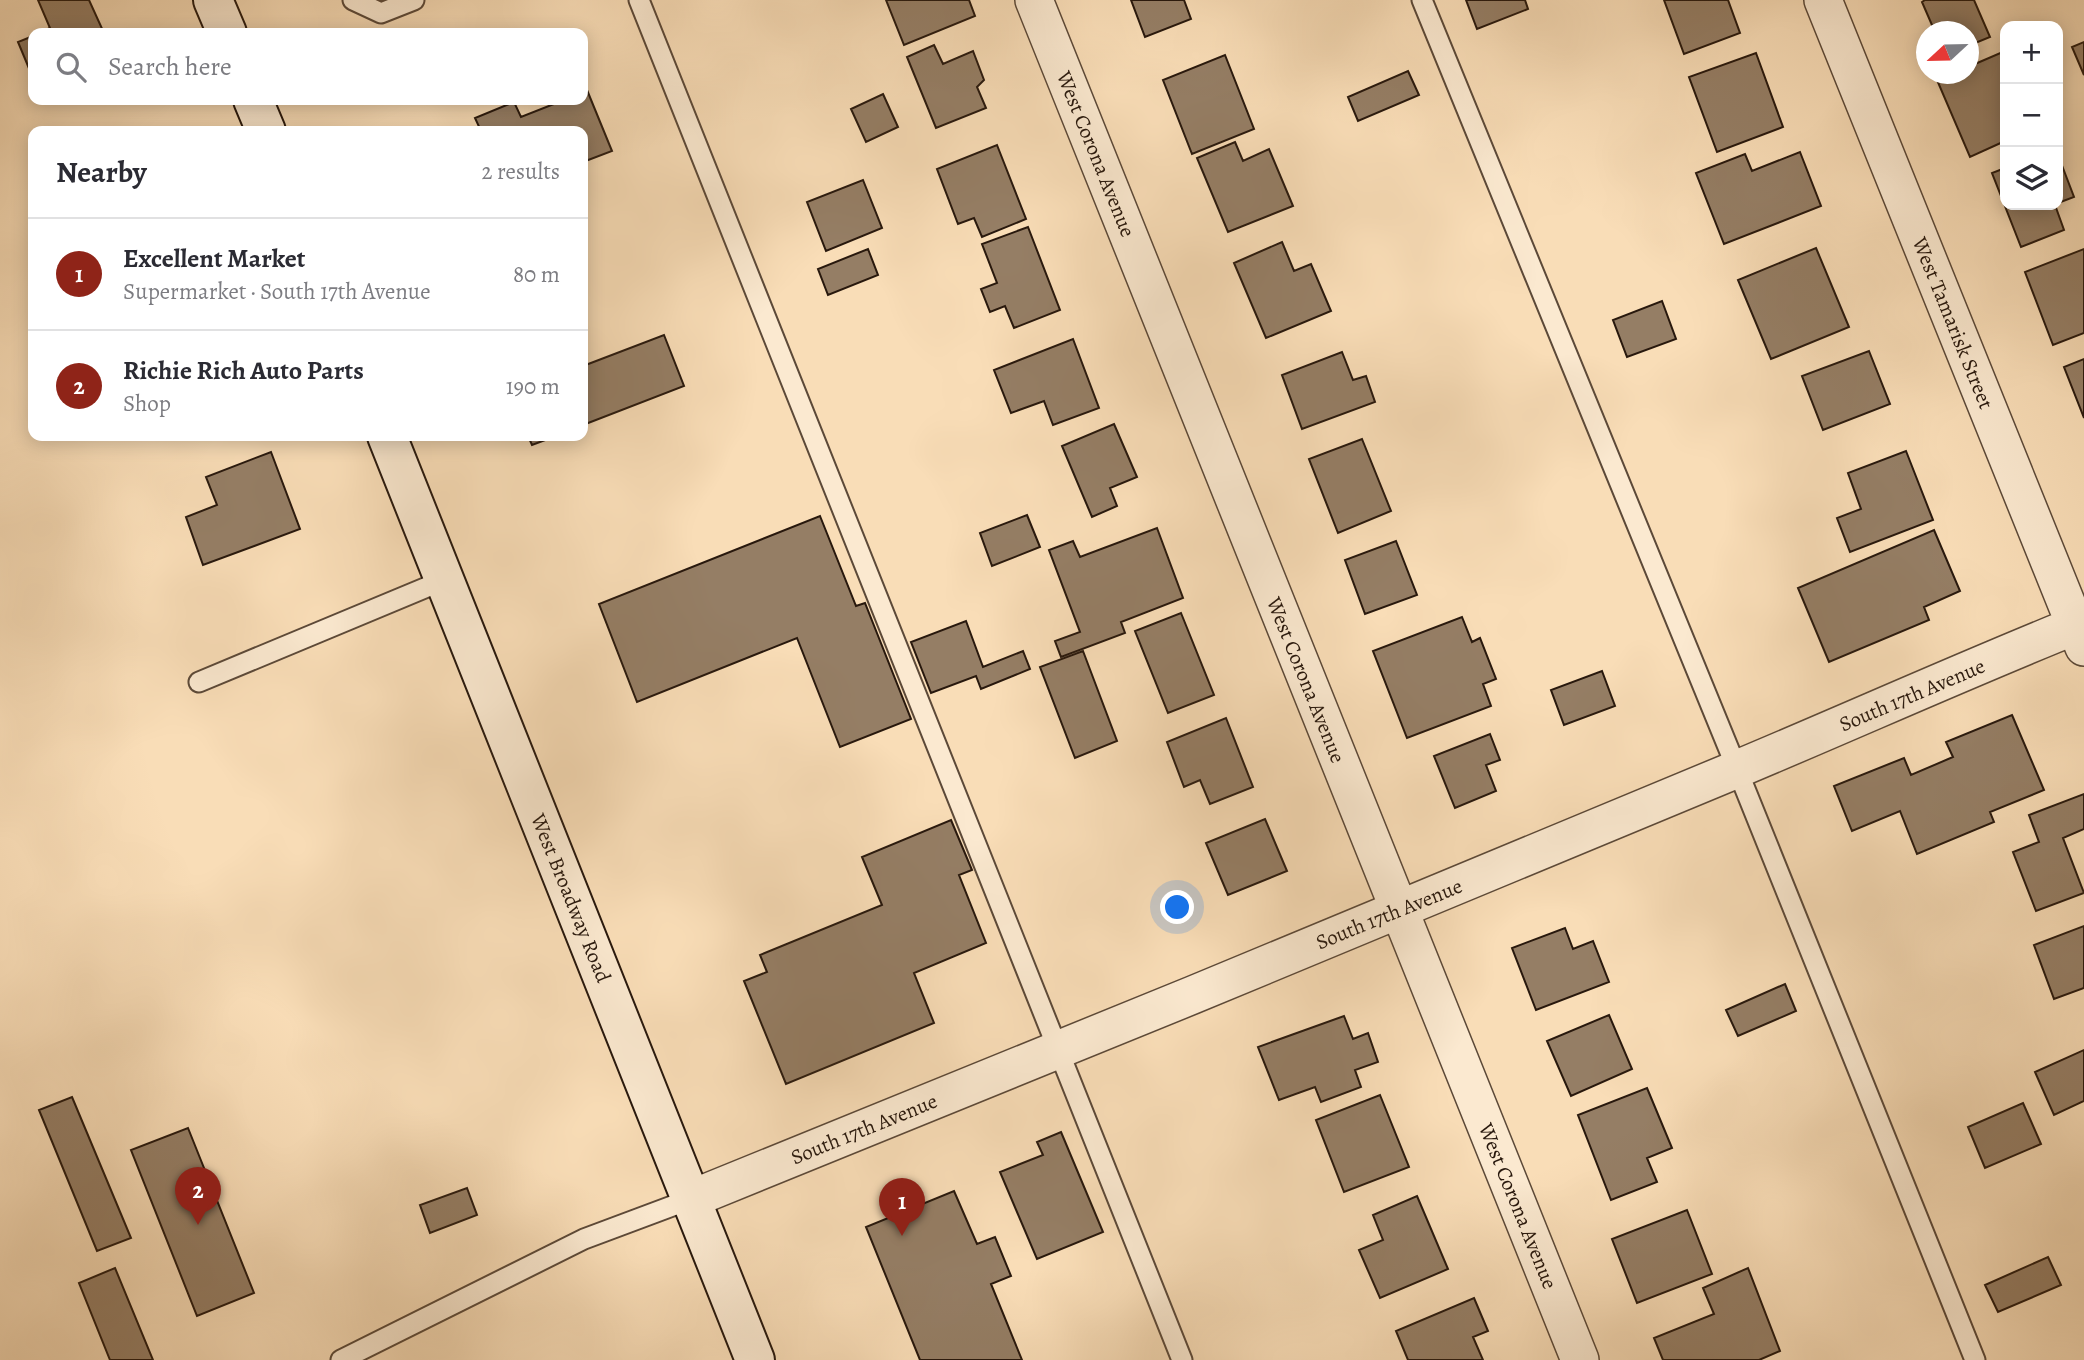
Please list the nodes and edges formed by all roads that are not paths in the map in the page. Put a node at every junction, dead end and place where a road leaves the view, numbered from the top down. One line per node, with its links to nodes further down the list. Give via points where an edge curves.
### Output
1 (353, 0): 2 (lane, via 381,13)
2 (414, 0)
3 (639, 0): 15 (lane)
4 (1034, 0): 14 (street, West Corona Avenue)
5 (1422, 0): 13 (lane)
6 (1823, 0): 11 (street, West Tamarisk Street)
7 (255, 105): 8 (main road)
8 (264, 126)
9 (389, 441): 10 (main road, West Broadway Road)
10 (444, 580): 12 (lane); 16 (main road, West Broadway Road)
11 (2081, 631): 13 (street, South 17th Avenue)
12 (199, 682)
13 (1737, 769): 14 (street, South 17th Avenue); 21 (lane)
14 (1399, 910): 15 (street, South 17th Avenue); 20 (street, West Corona Avenue)
15 (1058, 1051): 16 (street, South 17th Avenue); 19 (lane)
16 (691, 1199): 17 (lane, via 584,1239); 18 (main road, West Broadway Road)
17 (341, 1360)
18 (755, 1360)
19 (1182, 1360)
20 (1580, 1360)
21 (1975, 1360)

